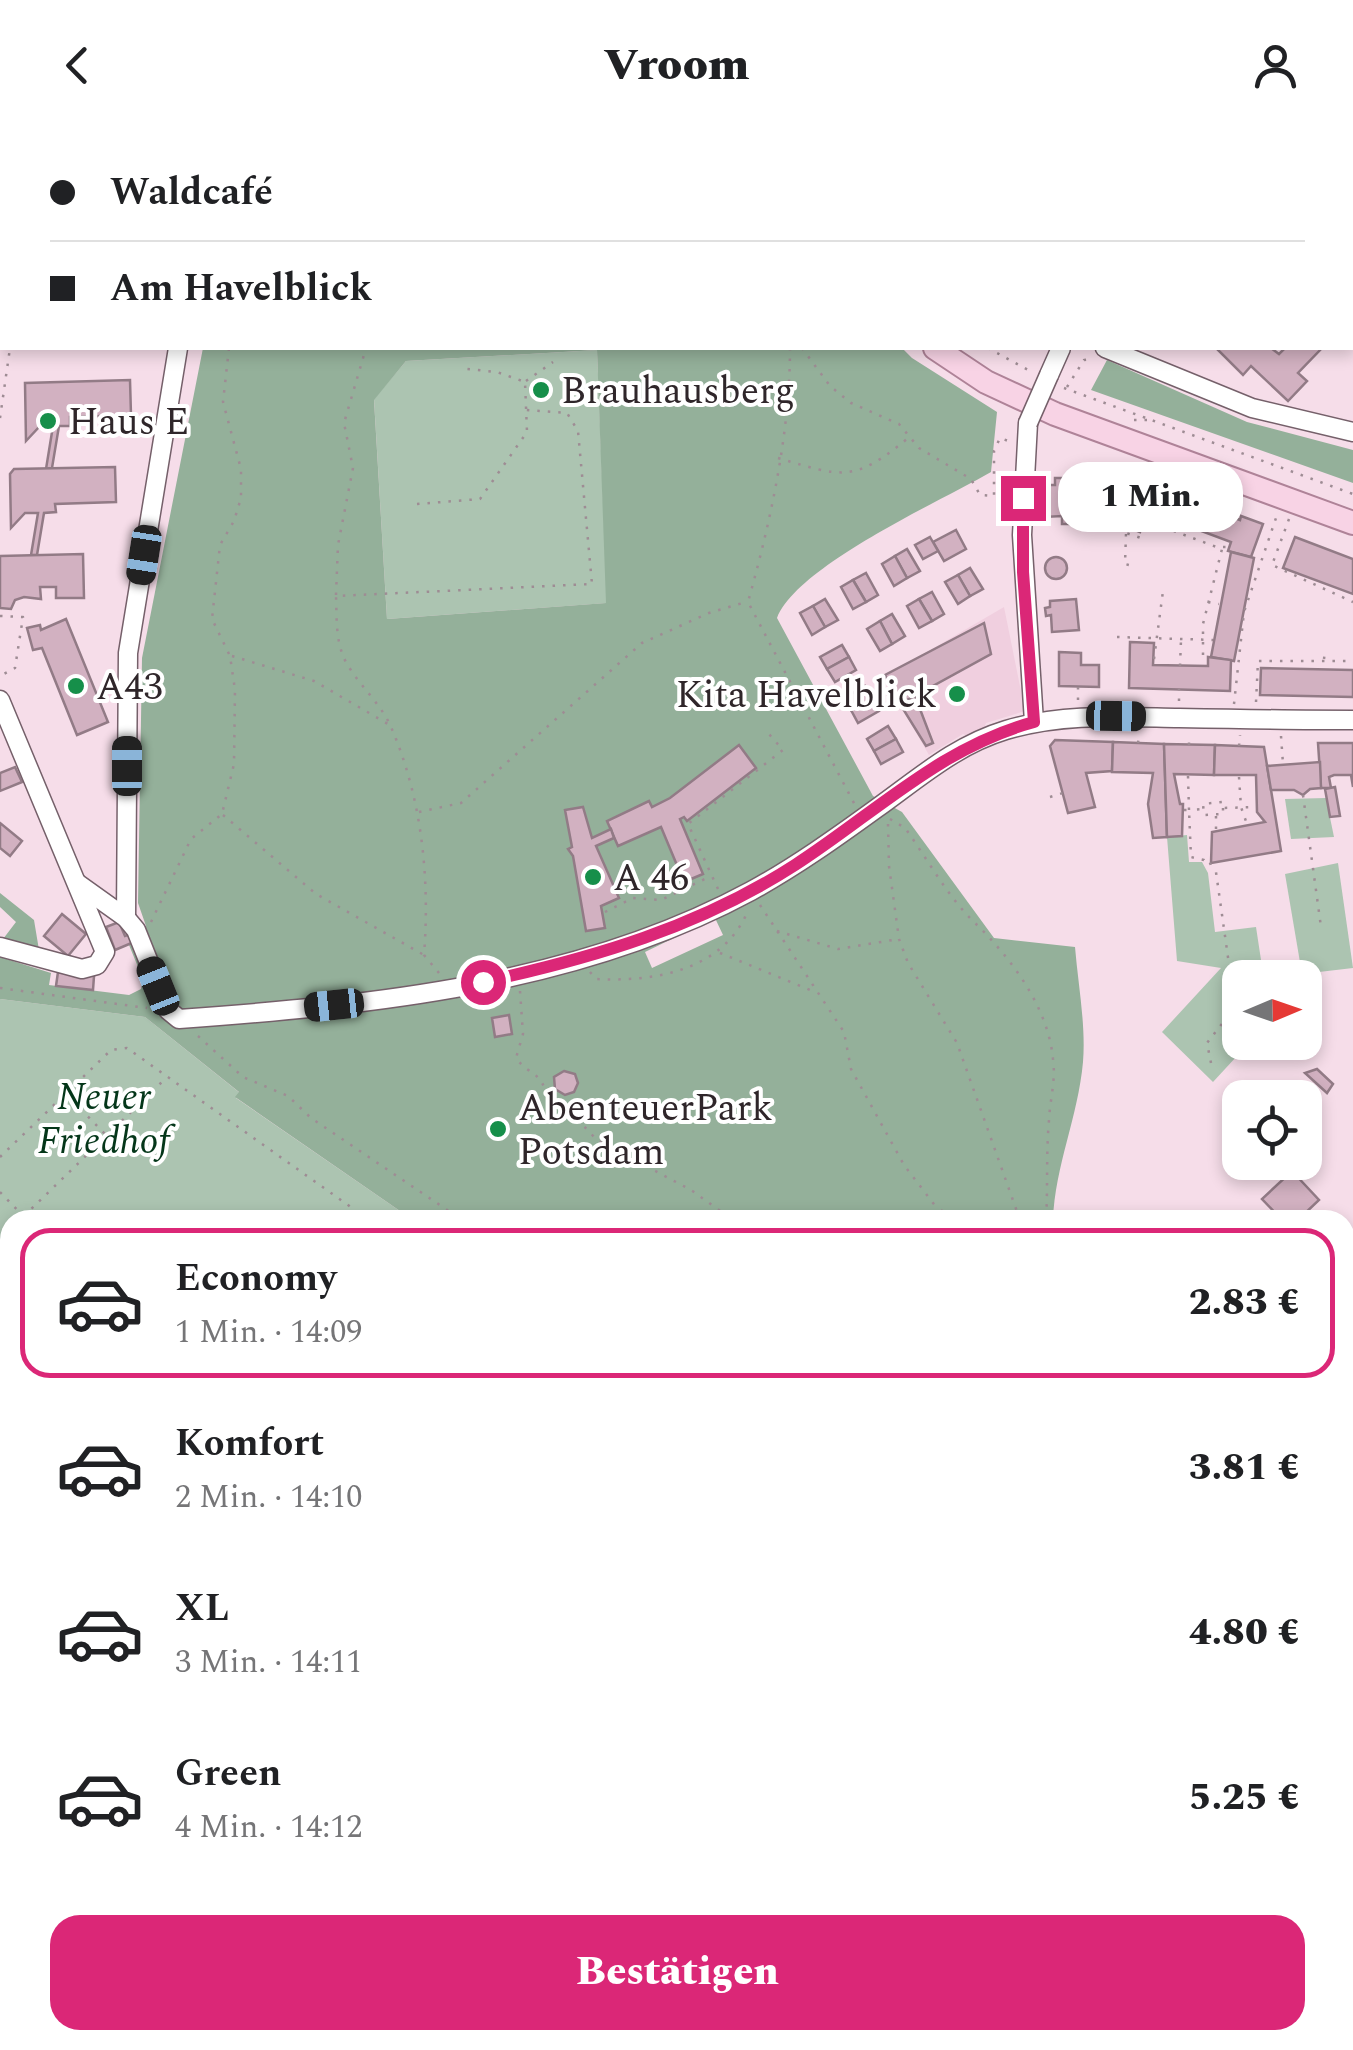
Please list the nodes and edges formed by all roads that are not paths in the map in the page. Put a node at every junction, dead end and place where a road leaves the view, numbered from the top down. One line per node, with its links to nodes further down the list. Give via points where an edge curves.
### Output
1 (178, 350): 11 (street, via 128,653)
2 (937, 350): 6 (main road, via 1055,414)
3 (1060, 350): 9 (street, bridge, via 1028,423 1022,535)
4 (1111, 350): 5 (street, via 1252,408)
5 (1353, 432)
6 (1353, 523)
7 (0, 700): 10 (street)
8 (1353, 720): 9 (street, via 1084,716)
9 (1034, 722): 11 (street, via 958,750 752,890 628,946 517,974 276,1012 174,1014)
10 (77, 882): 11 (street); 12 (street, via 104,952 97,965 82,968)
11 (133, 928)
12 (0, 947)

